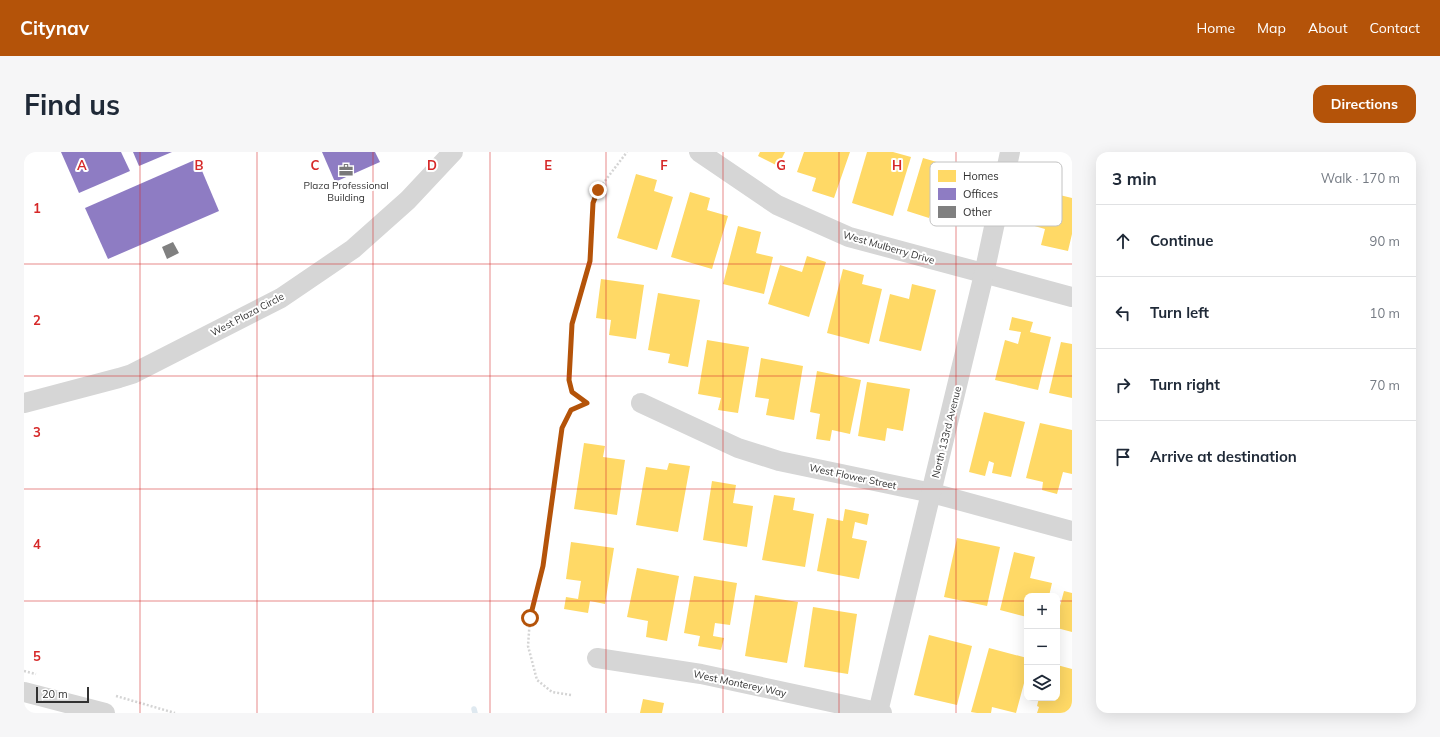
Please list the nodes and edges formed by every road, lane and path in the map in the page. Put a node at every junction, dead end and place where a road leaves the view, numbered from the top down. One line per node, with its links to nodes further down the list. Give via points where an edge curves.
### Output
1 (454, 152): 9 (street, West Plaza Circle, via 408,200 353,249 281,298 132,374)
2 (627, 152): 15 (path, via 598,190 593,203 590,261 572,324 569,380 572,392 587,403 571,410 562,428 543,566 530,618 528,646 537,680 552,692)
3 (699, 152): 7 (street, West Mulberry Drive, via 777,205 813,222 849,237)
4 (1010, 152): 5 (street, North 133rd Avenue)
5 (1008, 162)
6 (994, 226): 7 (street, North 133rd Avenue)
7 (984, 274): 8 (street, West Mulberry Drive); 11 (street, North 133rd Avenue)
8 (1072, 297)
9 (24, 402)
10 (641, 403): 11 (street, West Flower Street, via 745,450 779,461)
11 (932, 493): 12 (street, West Flower Street); 17 (street, North 133rd Avenue)
12 (1072, 531)
13 (597, 658): 17 (street, West Monterey Way, via 701,674)
14 (24, 692): 16 (street)
15 (571, 695)
16 (104, 713)
17 (880, 713)

